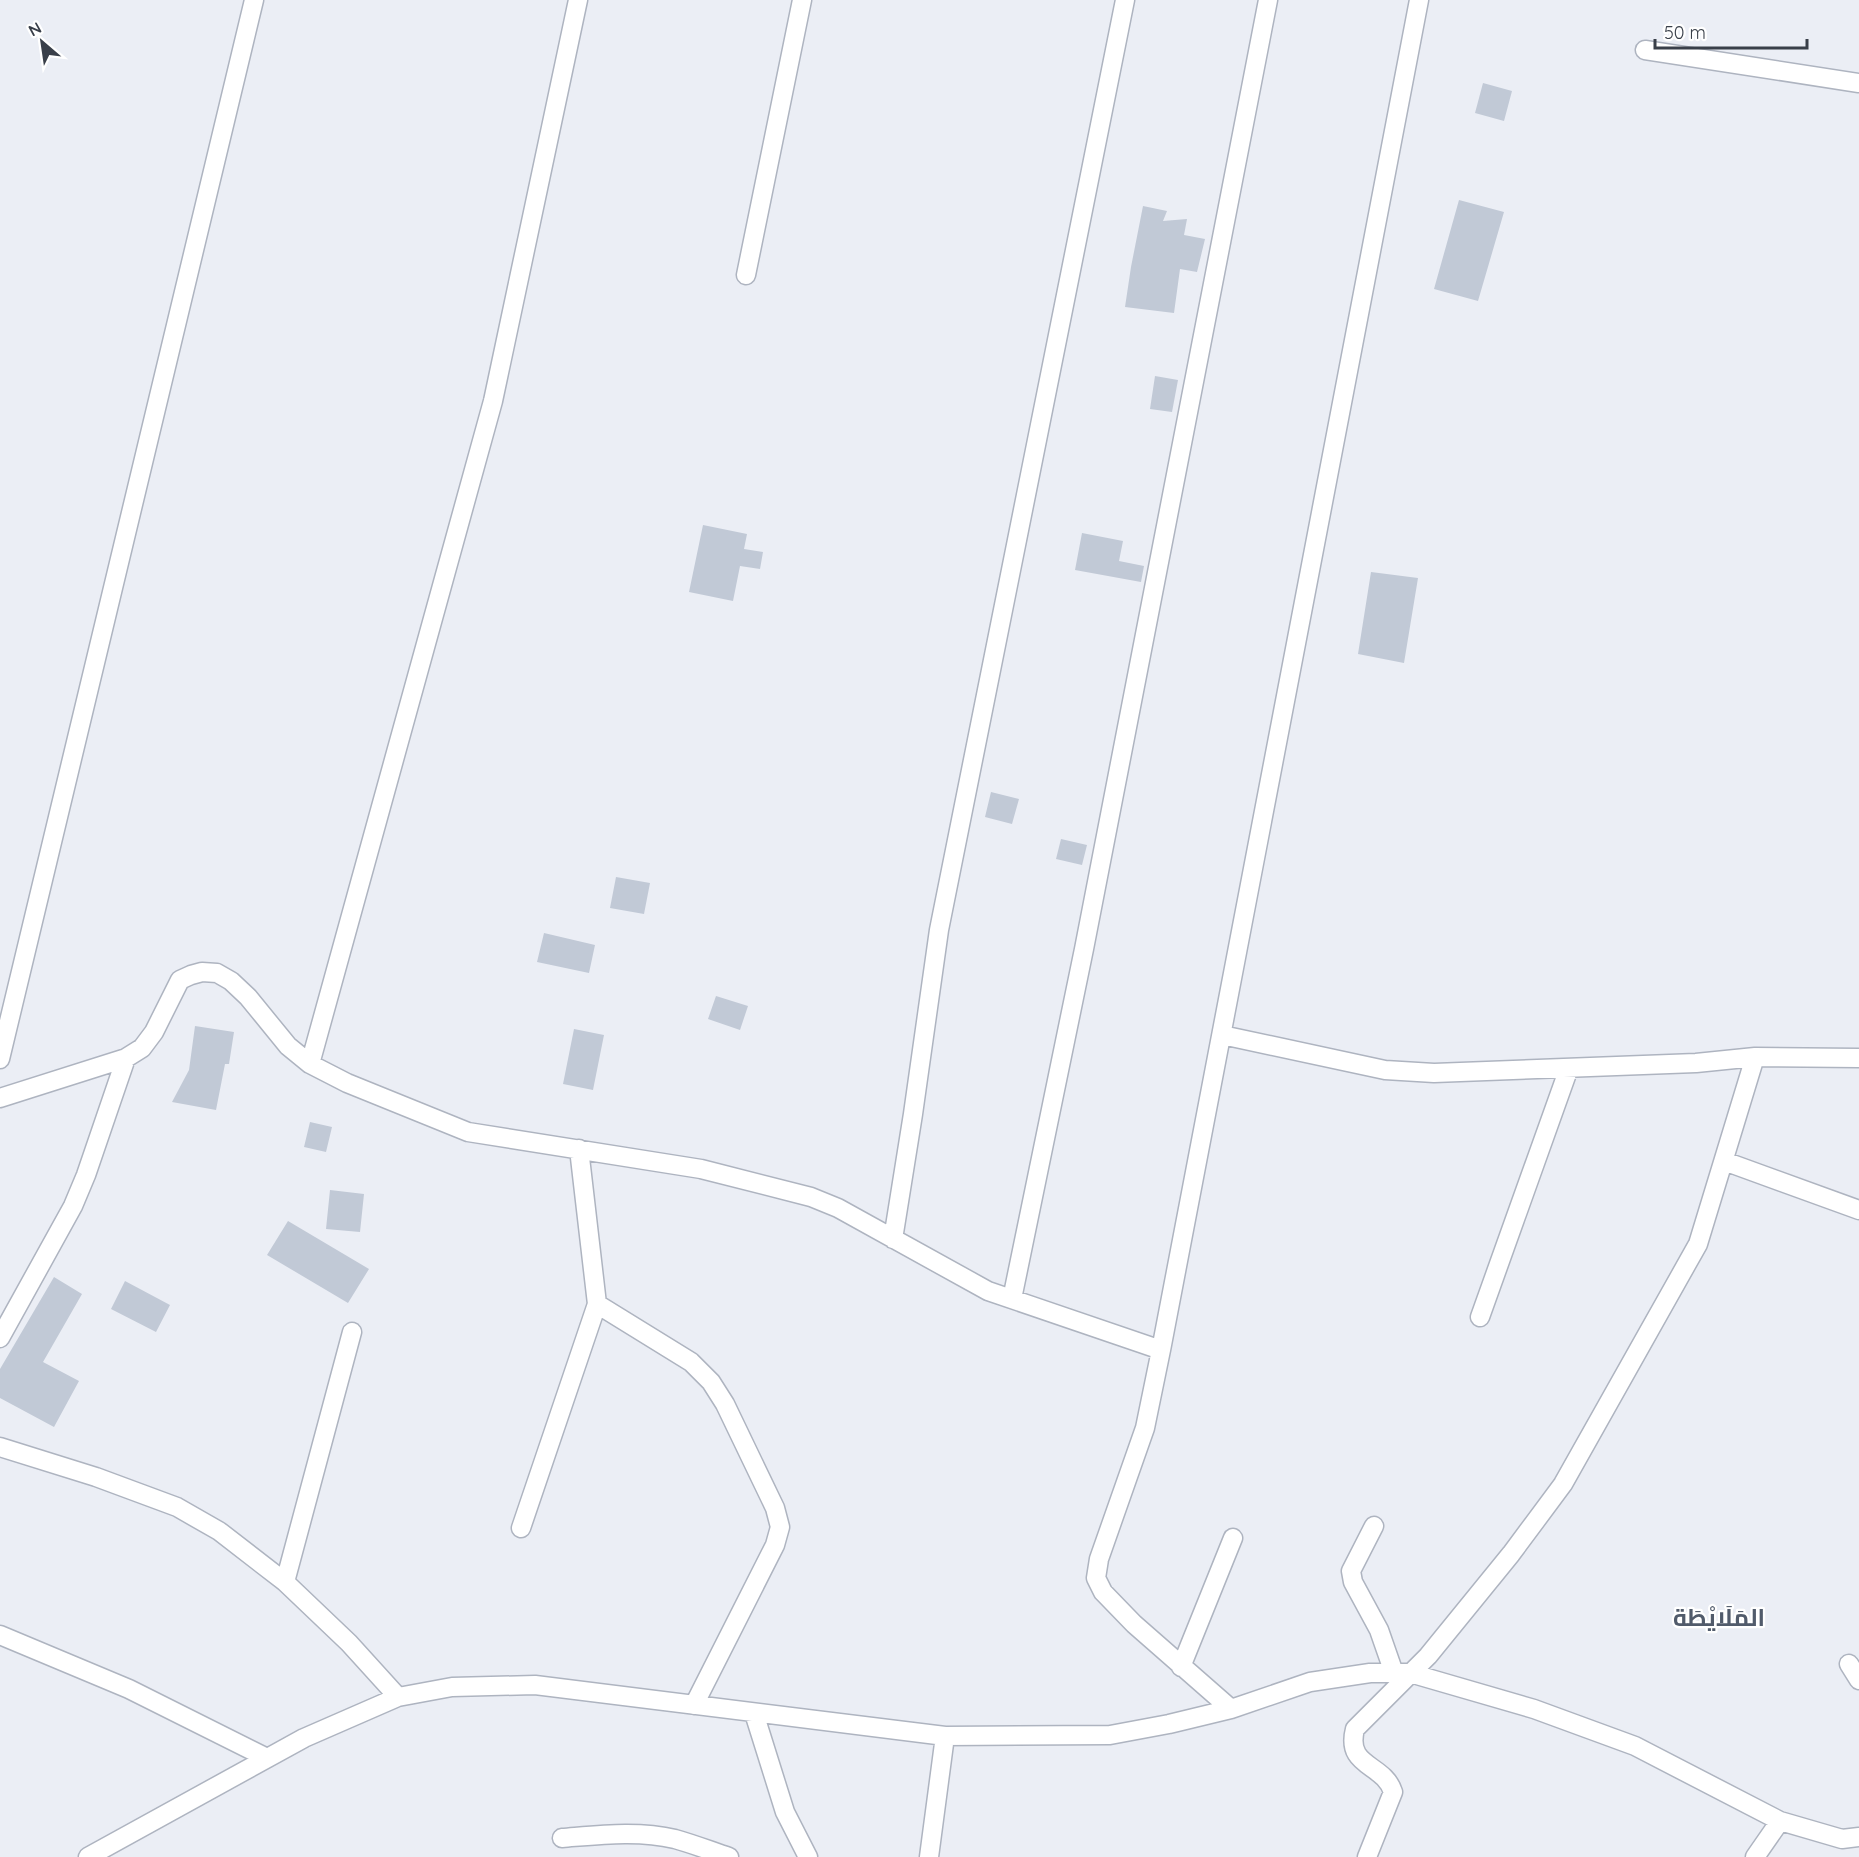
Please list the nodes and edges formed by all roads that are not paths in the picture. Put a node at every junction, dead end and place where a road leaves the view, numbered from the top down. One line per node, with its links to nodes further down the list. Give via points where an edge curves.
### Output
1 (254, 0): 14 (street)
2 (578, 0): 15 (street, via 493,401)
3 (802, 0): 9 (street)
4 (1125, 0): 21 (street, via 939,930)
5 (1268, 0): 22 (street)
6 (1419, 0): 10 (street)
7 (1645, 50): 8 (street)
8 (1859, 83)
9 (746, 274)
10 (1222, 1035): 16 (street, via 1385,1071); 27 (street)
11 (1755, 1057): 13 (street); 16 (street); 19 (street)
12 (126, 1058): 15 (street, via 142,1048 154,1032 180,980 202,972 217,973 231,981 288,1046); 17 (street); 26 (street, via 73,1206)
13 (1859, 1058)
14 (0, 1059)
15 (310, 1064): 18 (street, via 468,1132)
16 (1569, 1068): 24 (street)
17 (0, 1098)
18 (579, 1149): 21 (street, via 701,1169 811,1197); 23 (street)
19 (1724, 1161): 20 (street); 36 (street, via 1698,1244 1563,1484 1428,1656)
20 (1859, 1210)
21 (893, 1239): 22 (street, via 988,1291)
22 (1012, 1299): 27 (street)
23 (597, 1305): 30 (street); 39 (street, via 691,1362 711,1382 726,1404 775,1508 780,1527 775,1545)
24 (1480, 1317)
25 (352, 1332): 32 (street)
26 (0, 1338)
27 (1161, 1350): 35 (street, via 1145,1428 1099,1559 1096,1578 1103,1592)
28 (0, 1448): 32 (street, via 177,1507 219,1531)
29 (1374, 1526): 36 (street, via 1351,1571 1353,1582)
30 (521, 1528)
31 (1233, 1538): 35 (street)
32 (285, 1582): 38 (street)
33 (0, 1635): 43 (street, via 129,1689)
34 (1849, 1664): 37 (street)
35 (1181, 1666): 40 (street)
36 (1402, 1673): 40 (street, via 1370,1673 1310,1682); 44 (street, via 1534,1709 1635,1746); 51 (street, via 1355,1729 1352,1741 1359,1759 1390,1783 1393,1792)
37 (1859, 1680)
38 (398, 1697): 39 (street, via 452,1687 535,1685); 43 (street)
39 (694, 1705): 41 (street)
40 (1231, 1709): 42 (street, via 1110,1735)
41 (754, 1713): 42 (street); 49 (street, via 785,1812)
42 (945, 1736): 50 (street)
43 (267, 1758): 47 (street)
44 (1780, 1821): 45 (street, via 1842,1839); 52 (street)
45 (1859, 1837)
46 (562, 1838): 48 (street, via 649,1835 675,1839)
47 (88, 1857)
48 (729, 1857)
49 (808, 1857)
50 (929, 1857)
51 (1367, 1857)
52 (1755, 1857)

